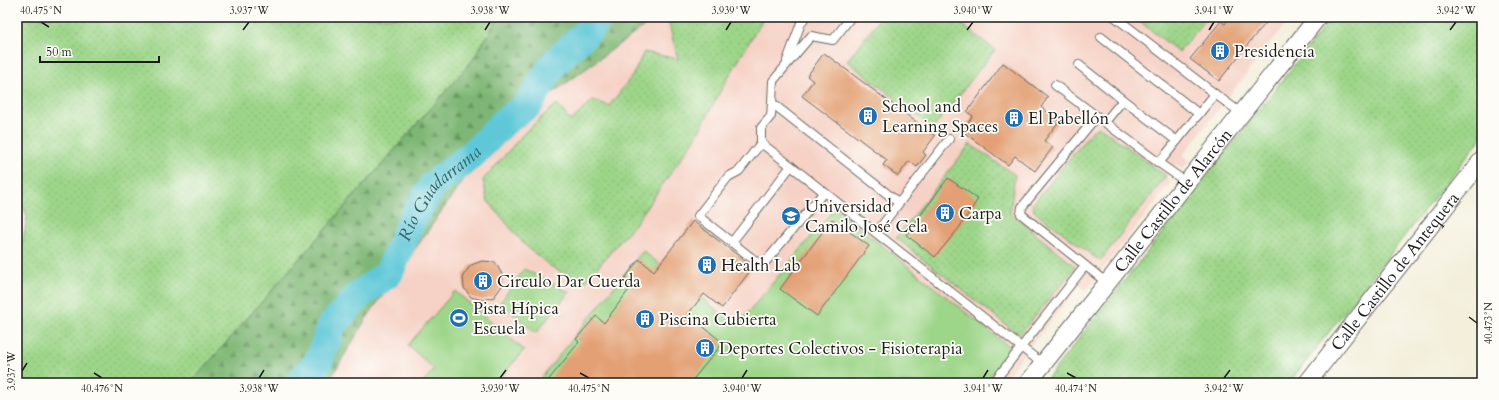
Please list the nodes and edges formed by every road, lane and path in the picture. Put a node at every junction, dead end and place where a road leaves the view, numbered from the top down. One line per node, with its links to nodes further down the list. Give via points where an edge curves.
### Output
1 (805, 17): 7 (lane)
2 (851, 17): 7 (lane, via 833,40 811,36)
3 (1115, 17): 9 (lane)
4 (1318, 17): 12 (street, Calle Castillo de Alarcón)
5 (1101, 37): 13 (lane)
6 (1079, 65): 10 (lane)
7 (784, 67): 11 (lane, via 773,81)
8 (1055, 85): 14 (lane)
9 (1215, 94): 12 (lane); 13 (lane)
10 (1123, 100): 15 (lane); 17 (lane)
11 (772, 103): 18 (lane, via 771,116 761,128); 24 (lane)
12 (1241, 113): 22 (street, Calle Castillo de Alarcón)
13 (1199, 114): 17 (lane)
14 (1097, 116): 15 (lane); 27 (lane, via 1022,207 1021,214)
15 (1105, 122): 20 (lane)
16 (949, 139): 24 (lane)
17 (1177, 142): 20 (lane)
18 (761, 143): 21 (lane); 26 (lane, via 739,171 728,177 698,216)
19 (1482, 160): 33 (street, Calle Castillo de Antequera)
20 (1159, 163): 22 (lane)
21 (791, 166): 23 (lane); 26 (lane)
22 (1186, 182): 28 (street, Calle Castillo de Alarcón)
23 (824, 192): 25 (lane); 26 (lane, via 762,266)
24 (899, 202): 25 (lane)
25 (876, 233): 29 (lane)
26 (732, 242)
27 (1085, 266): 28 (lane); 29 (lane)
28 (1107, 283): 30 (street, Calle Castillo de Alarcón)
29 (1021, 347): 30 (lane); 31 (lane)
30 (1043, 364): 32 (street, Calle Castillo de Alarcón)
31 (992, 383)
32 (1028, 383)
33 (1307, 383)

